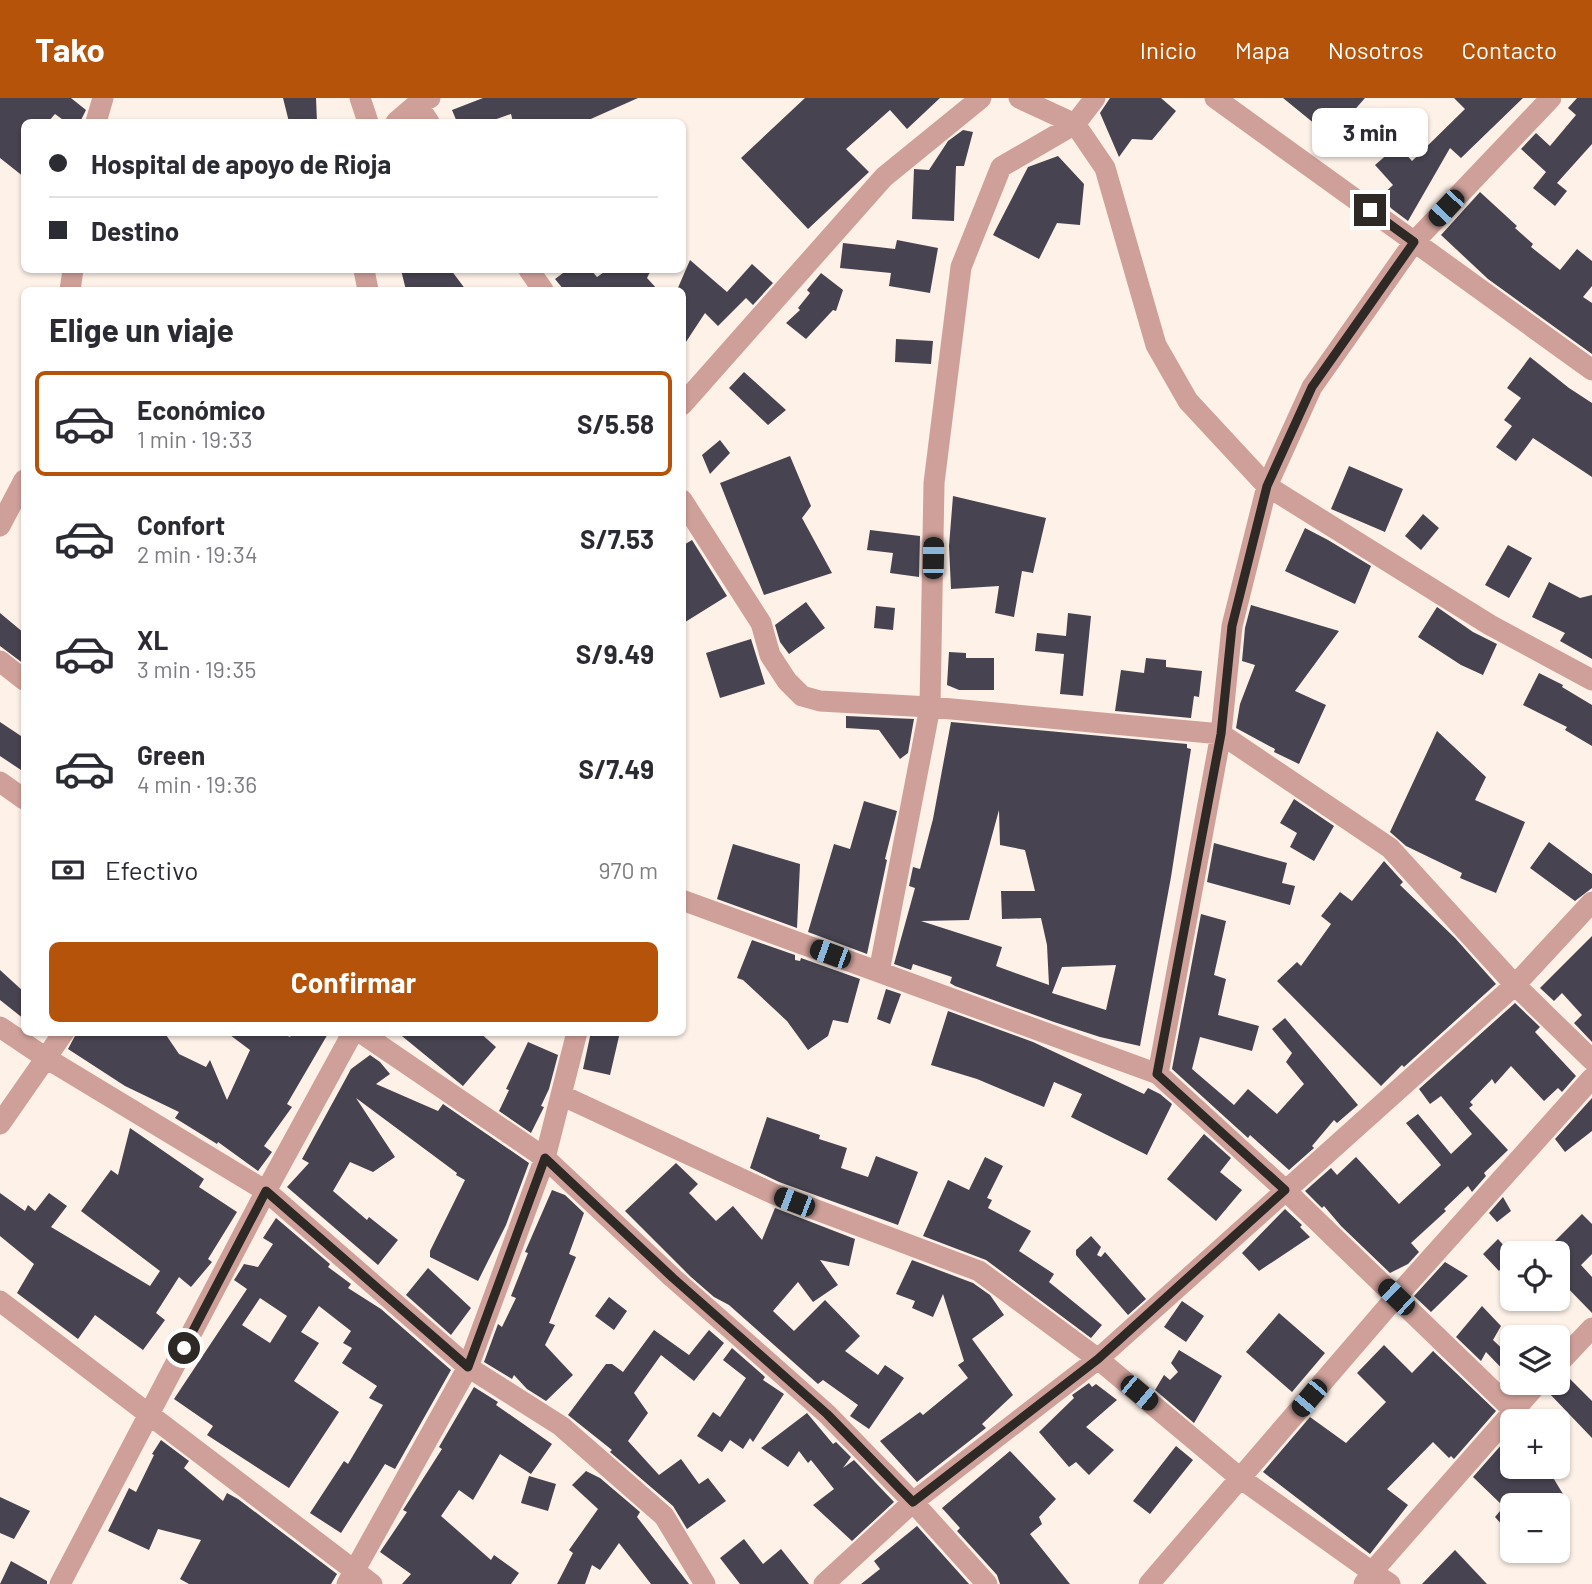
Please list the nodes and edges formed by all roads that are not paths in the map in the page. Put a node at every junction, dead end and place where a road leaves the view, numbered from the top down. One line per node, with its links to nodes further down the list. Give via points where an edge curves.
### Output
1 (103, 98): 9 (street)
2 (360, 98): 10 (street)
3 (981, 98): 16 (street, via 884,177)
4 (1019, 98): 13 (street)
5 (1094, 98): 13 (street)
6 (1215, 98): 14 (street)
7 (1551, 98): 14 (street)
8 (424, 101): 11 (street); 12 (street)
9 (97, 119)
10 (367, 119)
11 (400, 119)
12 (428, 119)
13 (1075, 124): 18 (street, via 1105,168 1156,345 1188,401); 24 (street, via 1001,167 961,267 934,483)
14 (1414, 242): 15 (street); 18 (street, via 1312,387)
15 (1592, 370)
16 (686, 400)
17 (21, 486): 20 (street)
18 (1267, 486): 23 (street, via 1490,625); 25 (street, via 1232,626)
19 (686, 506): 24 (street, via 761,623 770,656 802,696)
20 (0, 526)
21 (0, 661): 22 (street)
22 (21, 678)
23 (1592, 681)
24 (930, 707): 25 (street); 30 (street)
25 (1221, 734): 31 (street, via 1390,848); 39 (street)
26 (0, 782): 27 (street)
27 (21, 797)
28 (686, 901): 30 (street)
29 (1592, 902): 31 (street)
30 (879, 972): 39 (street)
31 (1515, 985): 38 (street); 44 (street)
32 (0, 1027): 37 (street)
33 (61, 1036): 37 (street)
34 (350, 1036): 45 (street)
35 (366, 1036): 43 (street)
36 (576, 1036): 41 (street)
37 (46, 1058): 42 (street); 45 (street)
38 (1592, 1060)
39 (1157, 1074): 44 (street)
40 (1592, 1078): 46 (street)
41 (561, 1095): 43 (street); 50 (street, via 774,1194 979,1271)
42 (0, 1124)
43 (545, 1158): 51 (street); 58 (street, via 827,1414)
44 (1285, 1190): 46 (street); 50 (street)
45 (266, 1191): 51 (street); 55 (street)
46 (1396, 1297): 53 (street); 57 (street)
47 (0, 1301): 55 (street)
48 (1592, 1328): 49 (street)
49 (1570, 1351)
50 (1098, 1359): 57 (street); 58 (street)
51 (468, 1367): 60 (street); 62 (street, via 561,1426 664,1516)
52 (1527, 1395): 54 (street)
53 (1512, 1409)
54 (1514, 1409)
55 (148, 1415): 60 (street); 61 (street)
56 (1500, 1425): 59 (street)
57 (1240, 1478): 59 (street); 65 (street)
58 (913, 1502): 63 (street); 64 (street)
59 (1368, 1578): 66 (street)
60 (358, 1580)
61 (60, 1584)
62 (705, 1584)
63 (824, 1584)
64 (987, 1584)
65 (1149, 1584)
66 (1390, 1584)

